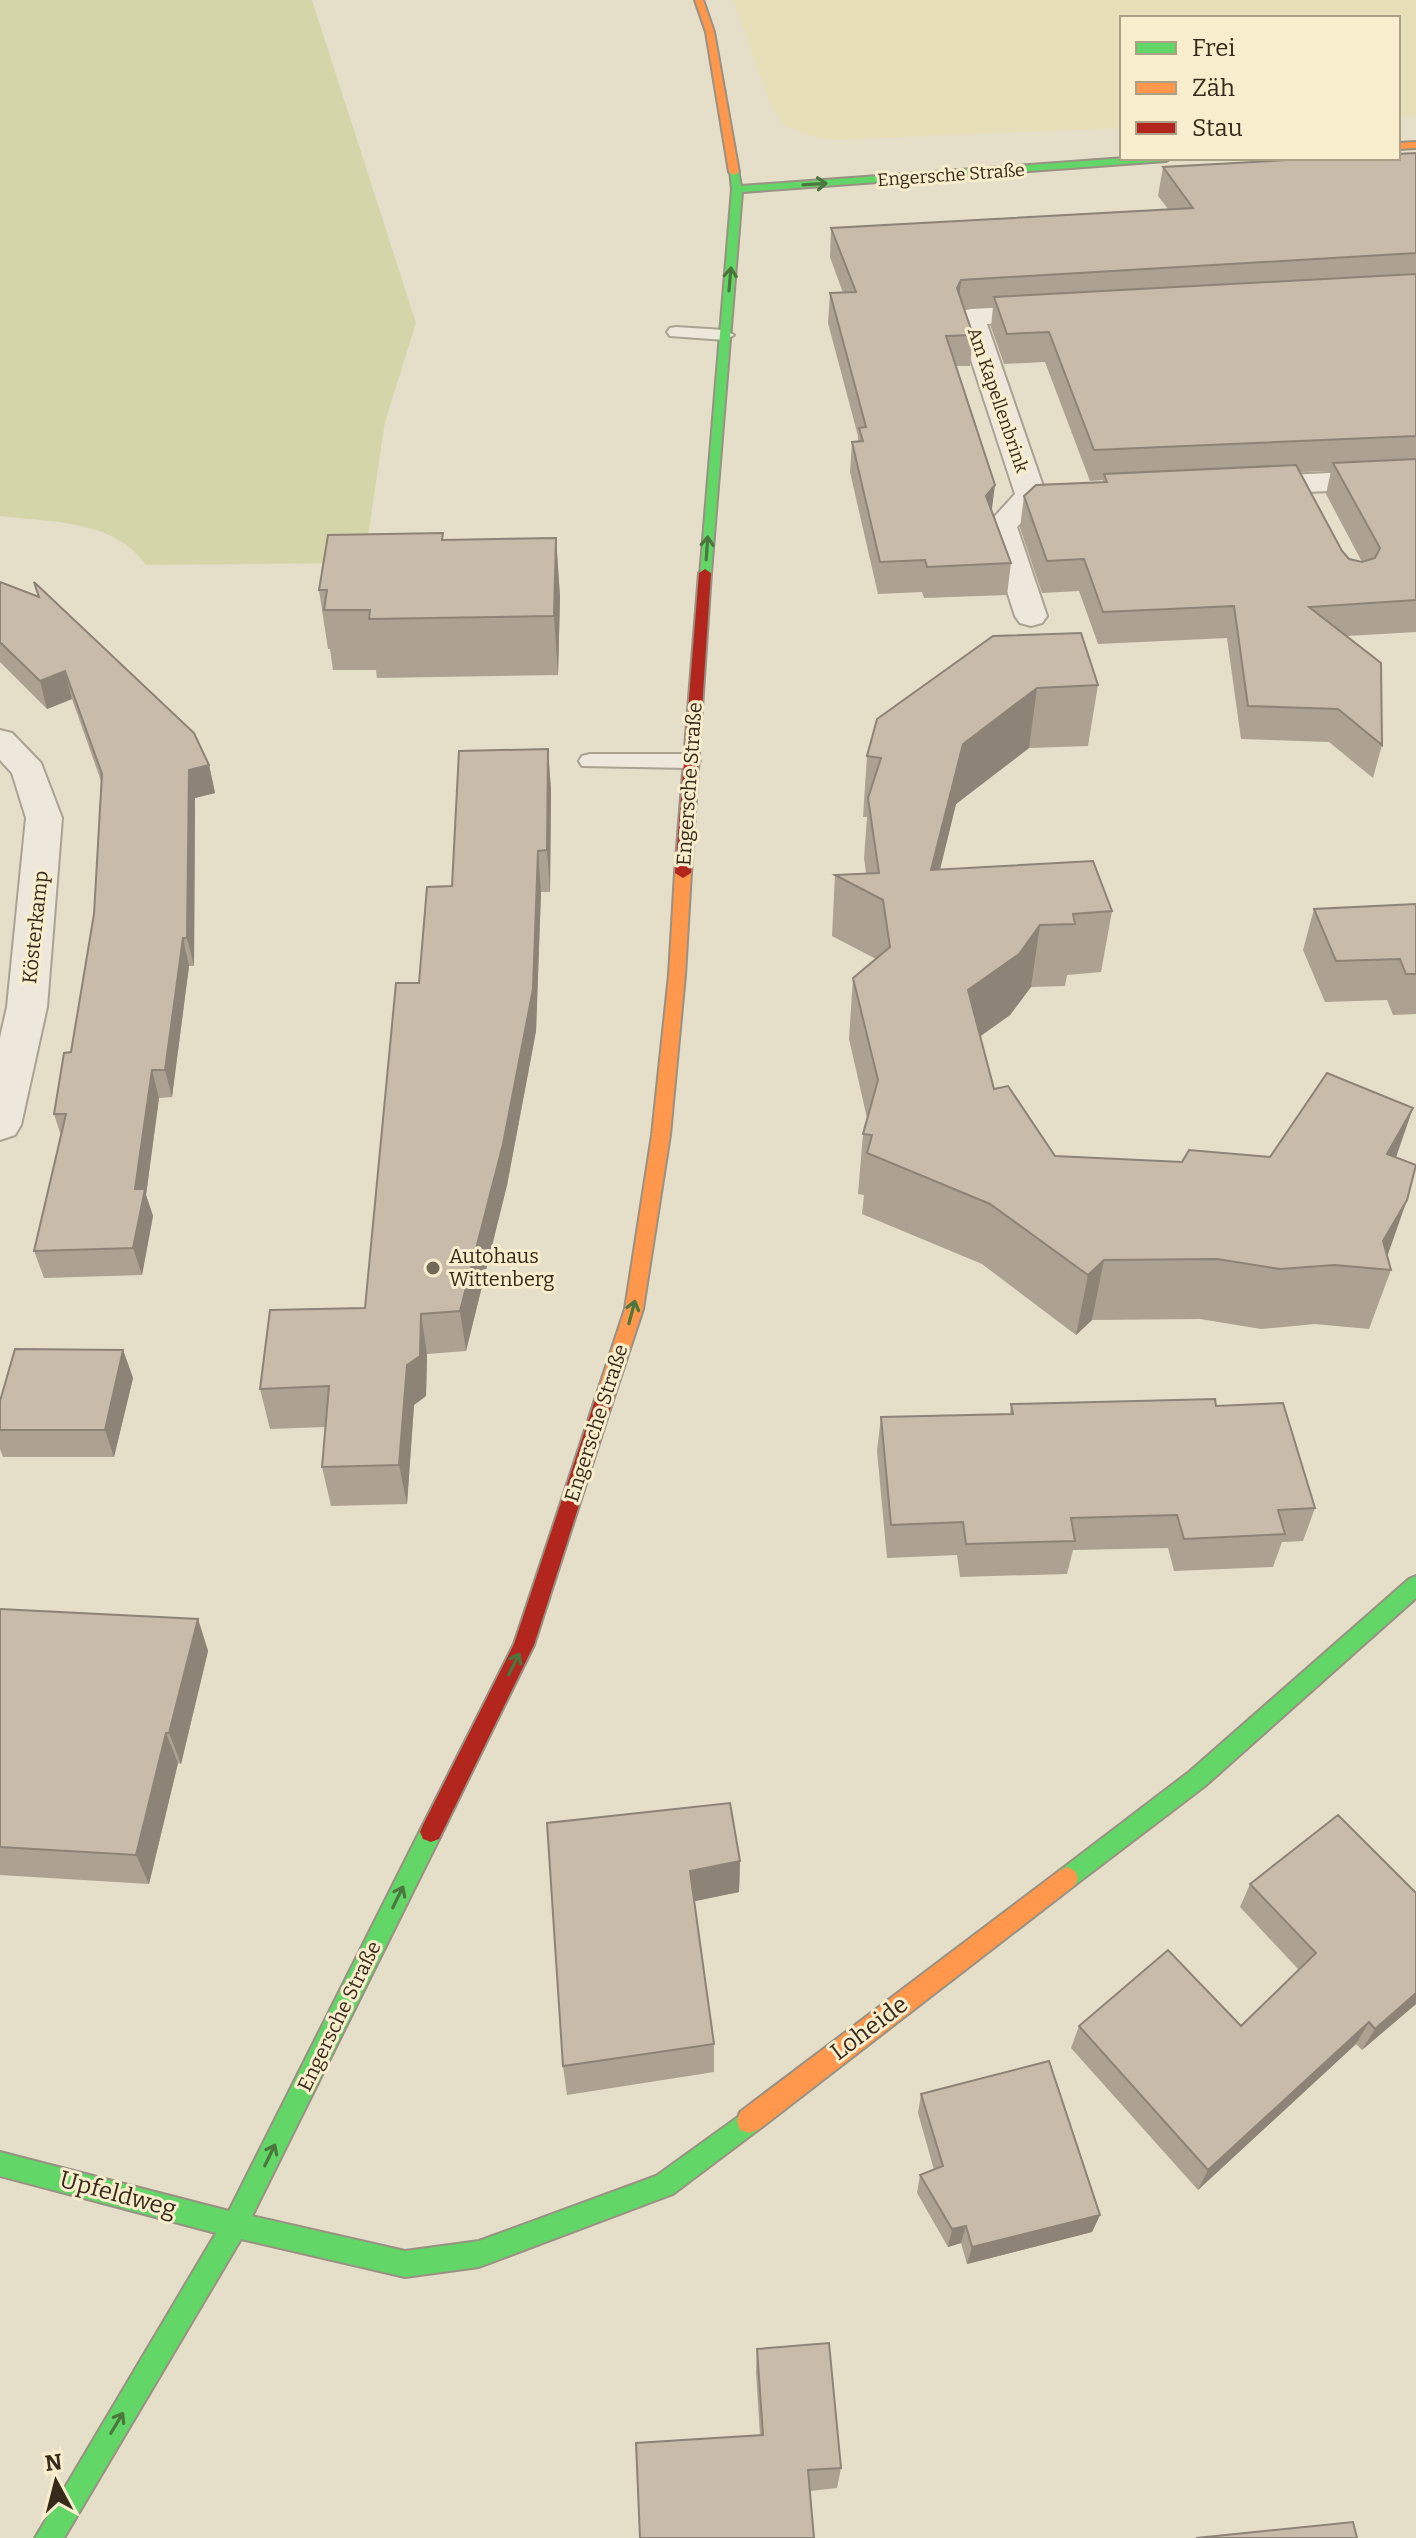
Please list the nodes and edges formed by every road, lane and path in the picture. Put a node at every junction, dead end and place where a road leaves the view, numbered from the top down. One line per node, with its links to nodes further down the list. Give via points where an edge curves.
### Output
1 (699, 0): 5 (main road, Engersche Straße, via 742,169)
2 (1120, 155): 4 (main road, Engersche Straße)
3 (1151, 160): 5 (main road, Engersche Straße, one-way to 3)
4 (778, 167)
5 (737, 189): 8 (main road, Engersche Straße, one-way to 5)
6 (1082, 311): 13 (street, Am Kapellenbrink, via 971,317)
7 (676, 332): 8 (lane)
8 (725, 335): 18 (main road, Engersche Straße, one-way to 8)
9 (1416, 478): 10 (street)
10 (1301, 483): 11 (street); 14 (street)
11 (1222, 487)
12 (1110, 492): 13 (street, Am Kapellenbrink)
13 (1031, 496): 15 (street, Am Kapellenbrink, via 1001,526)
14 (1316, 511)
15 (1031, 616)
16 (0, 740): 19 (street, Kösterkamp, via 29,770 44,818 27,1007)
17 (590, 761): 18 (lane)
18 (689, 761): 22 (main road, Engersche Straße, one-way to 18, via 524,1645 634,1309 669,1062)
19 (0, 1125)
20 (1416, 1585): 22 (main road, Loheide, via 1197,1779 664,2185 479,2254 405,2264)
21 (0, 2164): 22 (main road, Upfeldweg)
22 (235, 2225): 23 (main road, Engersche Straße, one-way to 22)
23 (49, 2538)

